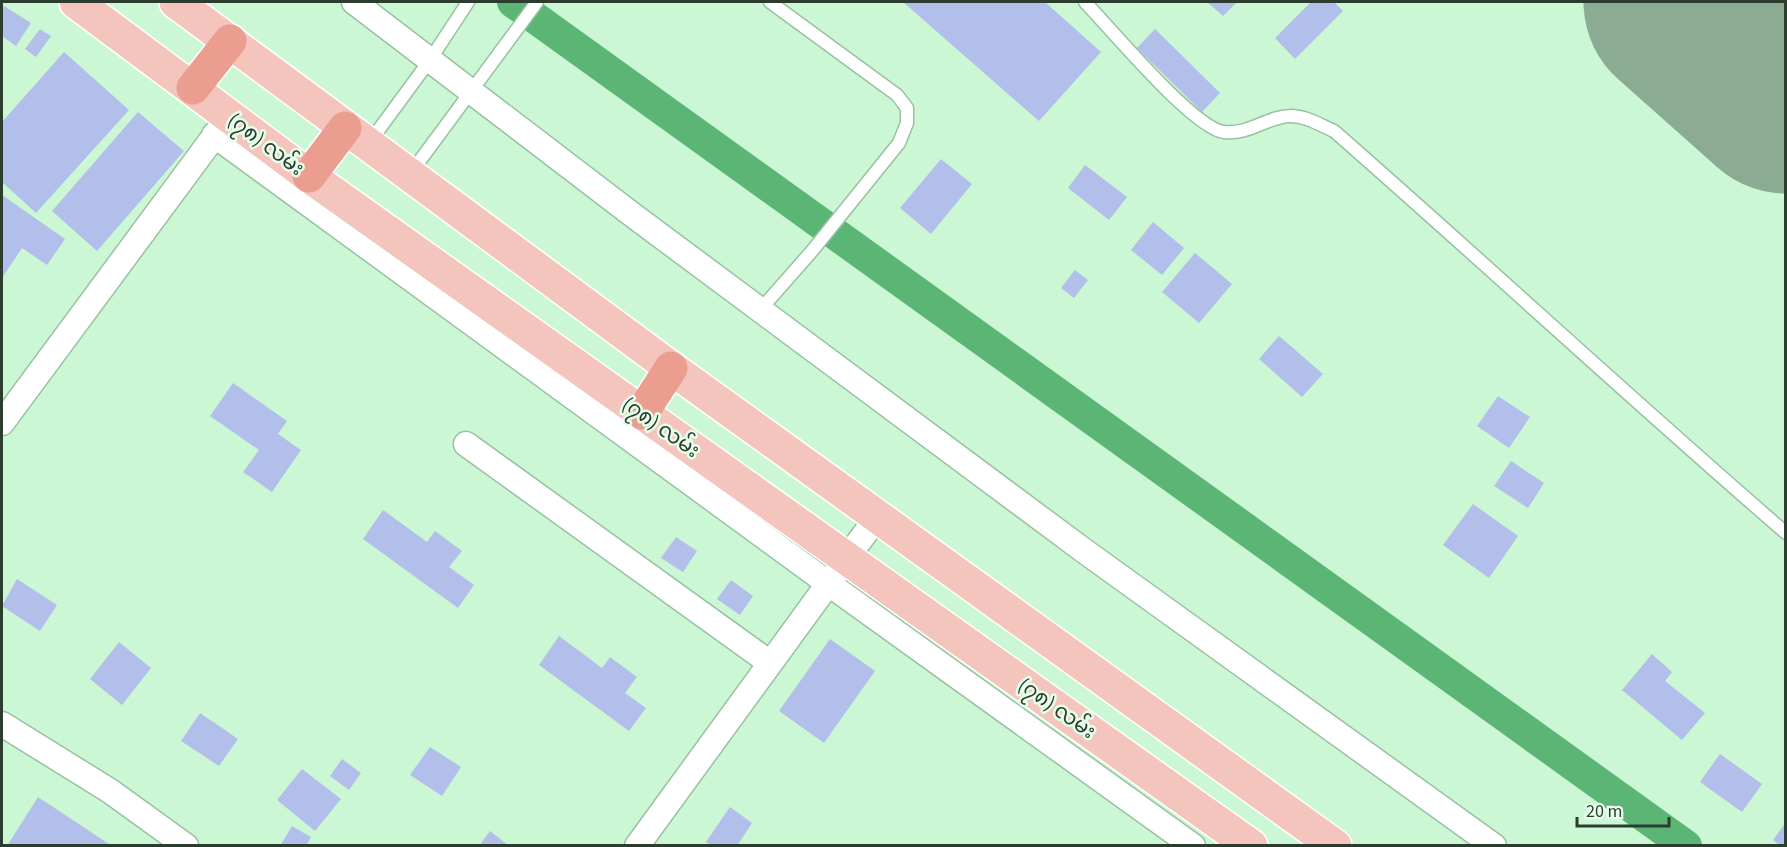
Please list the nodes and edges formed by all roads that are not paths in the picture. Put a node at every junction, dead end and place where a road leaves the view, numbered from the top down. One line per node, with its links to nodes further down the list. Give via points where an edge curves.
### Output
1 (76, 2): 10 (main road, (၇၈) လမ်း)
2 (176, 2): 8 (main road)
3 (354, 2): 9 (street)
4 (537, 2): 11 (lane)
5 (770, 2): 16 (lane, via 897,95 907,108 899,143)
6 (1085, 2): 22 (lane, via 1181,105 1210,129 1240,132 1290,116 1334,131)
7 (467, 3): 9 (lane)
8 (230, 41): 10 (highway); 13 (main road)
9 (430, 60): 11 (street); 13 (lane)
10 (194, 88): 12 (main road, (၇၈) လမ်း)
11 (471, 90): 14 (lane); 16 (street)
12 (221, 126): 15 (main road, (၇၈) လမ်း); 19 (street); 23 (street)
13 (357, 137): 14 (main road); 15 (highway)
14 (409, 175): 17 (main road)
15 (309, 176): 18 (main road, (၇၈) လမ်း)
16 (760, 310): 31 (street)
17 (671, 368): 18 (highway); 21 (main road)
18 (642, 413): 23 (main road, (၇၈) လမ်း)
19 (2, 423)
20 (466, 444): 24 (street)
21 (877, 517): 23 (street); 30 (main road)
22 (1785, 533)
23 (838, 572): 24 (street); 28 (street); 29 (main road, (၇၈) လမ်း)
24 (770, 663): 27 (street)
25 (2, 724): 26 (street, via 110,791)
26 (186, 846)
27 (637, 846)
28 (1193, 846)
29 (1251, 846)
30 (1335, 846)
31 (1494, 846)

